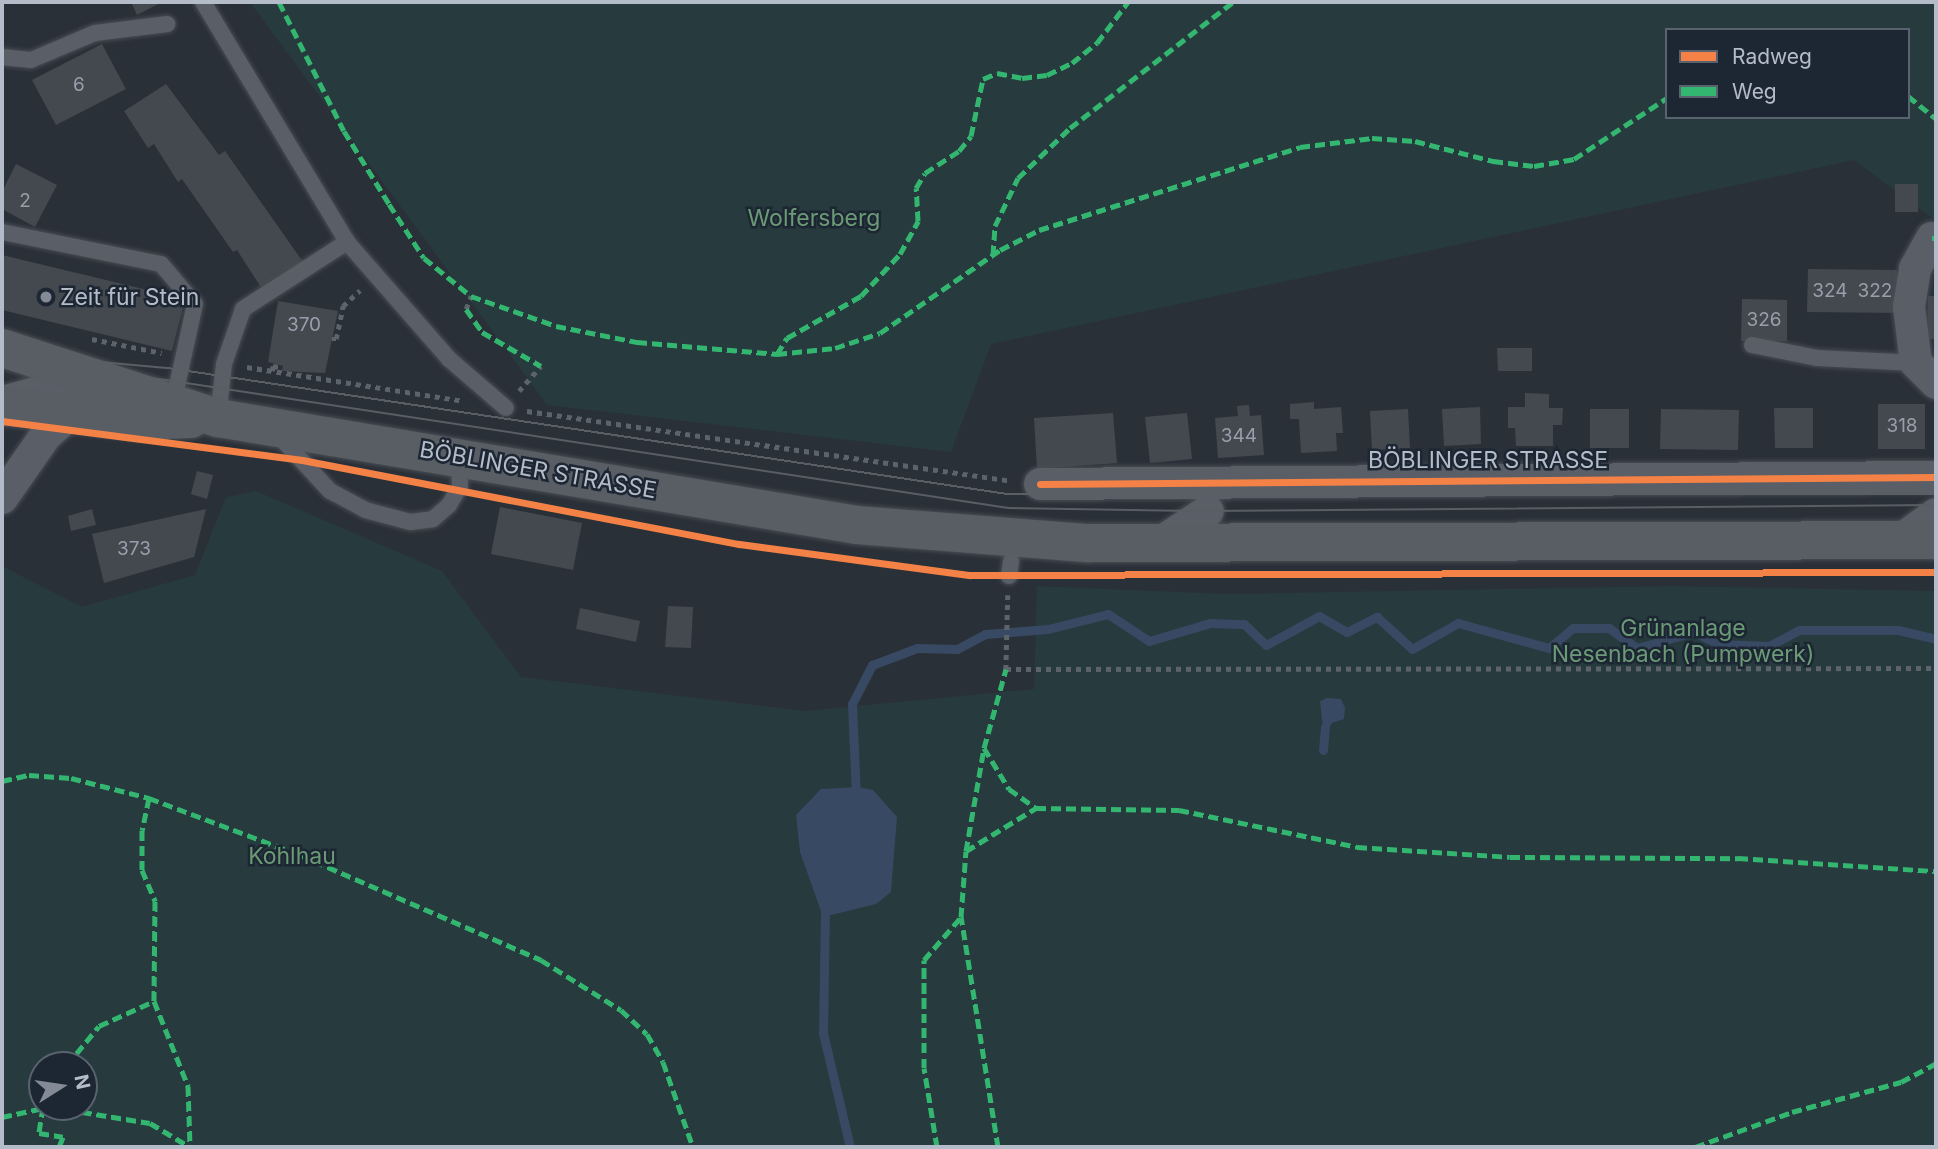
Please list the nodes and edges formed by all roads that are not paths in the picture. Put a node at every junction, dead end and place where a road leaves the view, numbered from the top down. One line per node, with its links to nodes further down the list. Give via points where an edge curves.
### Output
1 (203, 2): 6 (lane)
2 (167, 24): 3 (lane, via 95,33 31,61)
3 (2, 57)
4 (2, 232): 11 (lane, via 161,264 195,304)
5 (1932, 238): 9 (street, via 1915,269 1909,307)
6 (347, 242): 13 (lane, via 449,359); 15 (lane, via 243,309 225,364)
7 (1752, 345): 9 (lane)
8 (2, 348): 10 (main road, BÖBLINGER STRASSE)
9 (1926, 373)
10 (133, 390): 11 (main road, BÖBLINGER STRASSE); 12 (street, BÖBLINGER STRASSE, via 46,390)
11 (173, 404): 15 (main road, BÖBLINGER STRASSE)
12 (2, 405): 14 (main road, BÖBLINGER STRASSE)
13 (506, 408)
14 (70, 414): 15 (main road, BÖBLINGER STRASSE, via 142,421); 21 (street, via 46,435)
15 (218, 418): 16 (main road, BÖBLINGER STRASSE)
16 (270, 427): 17 (main road, BÖBLINGER STRASSE); 17 (lane, via 330,491 365,510 410,522 433,519 449,505 460,487)
17 (458, 455): 23 (main road, BÖBLINGER STRASSE)
18 (1936, 477): 20 (street, BÖBLINGER STRASSE)
19 (1040, 484): 20 (street, BÖBLINGER STRASSE)
20 (1208, 496): 24 (street); 26 (street)
21 (2, 499)
22 (1936, 514): 25 (street)
23 (857, 525): 26 (main road, BÖBLINGER STRASSE, via 1026,540); 27 (main road, BÖBLINGER STRASSE, via 898,545 1010,568)
24 (1253, 540): 25 (main road, BÖBLINGER STRASSE); 26 (main road, BÖBLINGER STRASSE)
25 (1918, 540)
26 (1161, 542)
27 (1936, 558)

